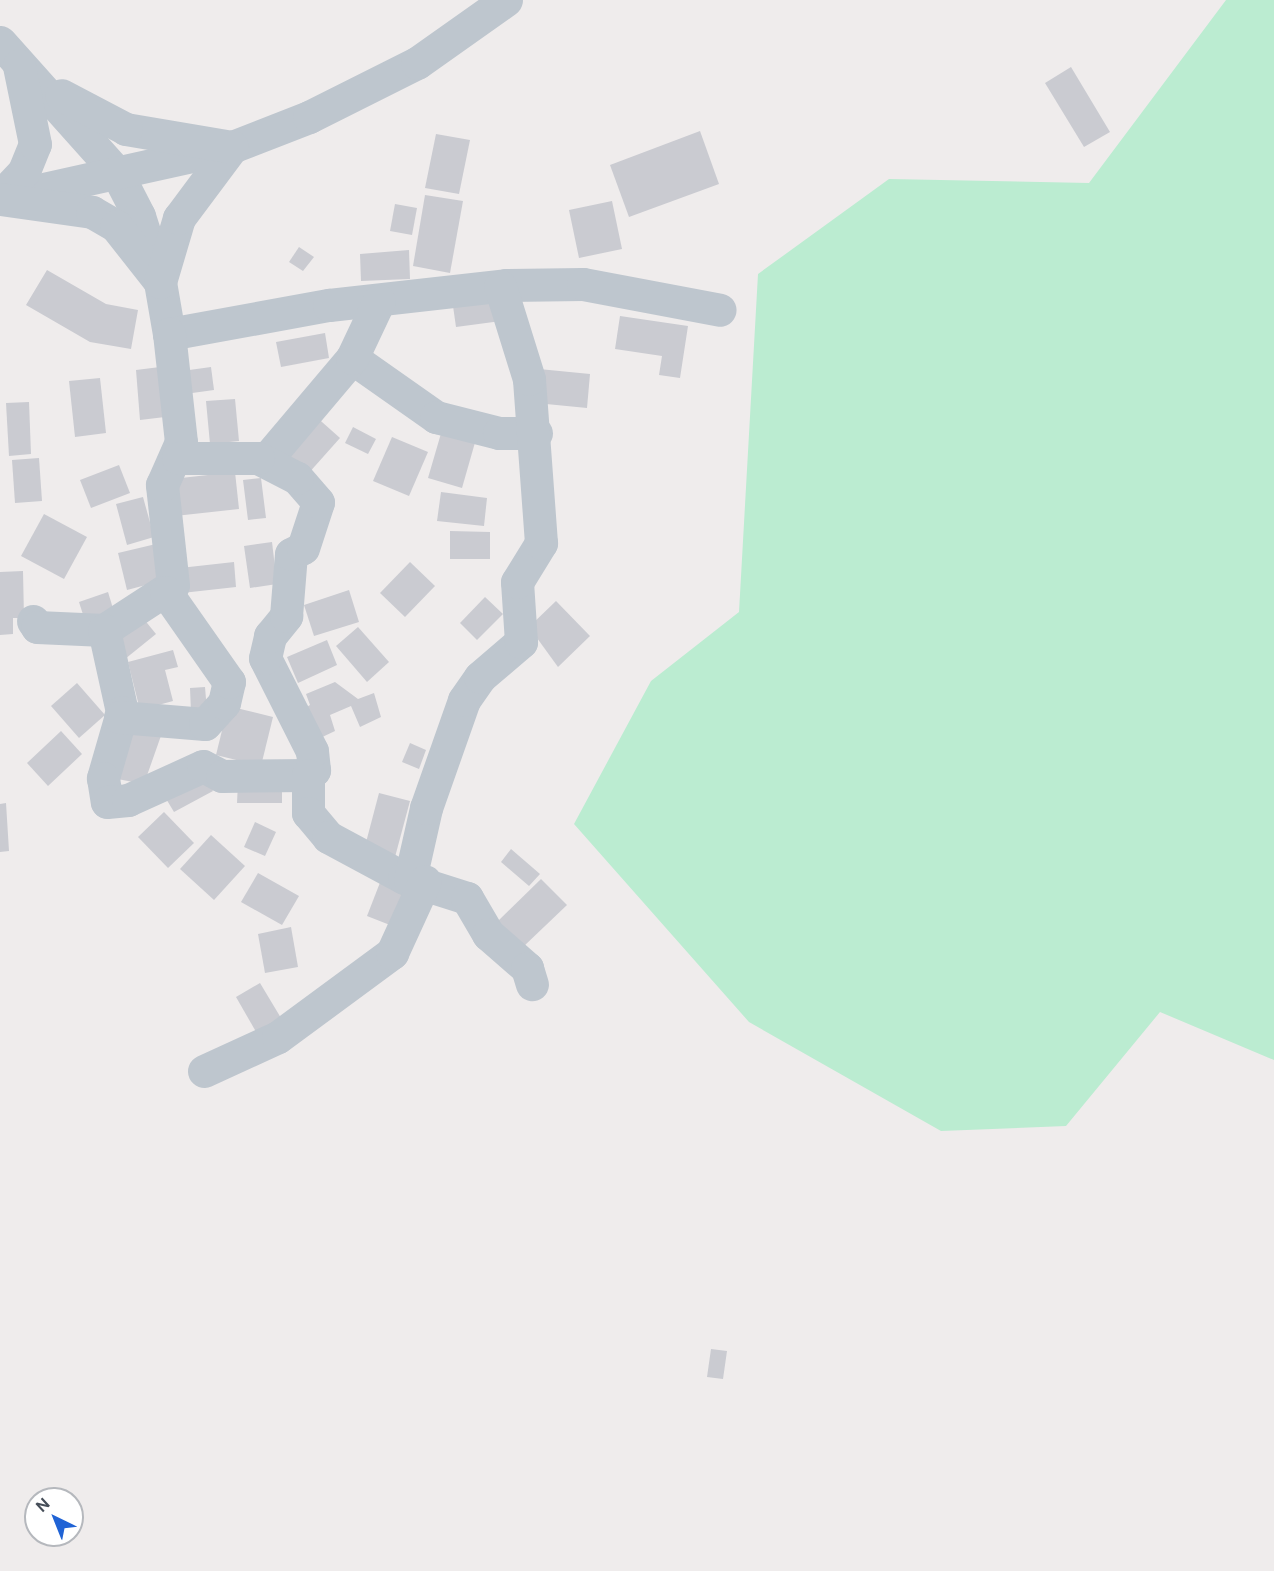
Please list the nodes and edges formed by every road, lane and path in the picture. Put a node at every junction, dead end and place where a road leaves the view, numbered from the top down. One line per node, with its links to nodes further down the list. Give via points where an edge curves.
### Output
1 (506, 0): 3 (street, via 455,40 370,90)
2 (9, 51): 3 (street, via 99,118 150,135); 4 (street); 5 (street, via 35,144 24,171)
3 (232, 147): 4 (street); 6 (street, via 179,218)
4 (117, 173): 5 (street); 6 (street, via 139,216)
5 (0, 198): 6 (street, via 92,212 116,226)
6 (160, 282): 10 (street)
7 (500, 286): 8 (street); 9 (street, via 583,284); 12 (street, via 529,379)
8 (379, 301): 10 (street); 11 (street)
9 (720, 310)
10 (168, 334): 13 (street, via 179,407)
11 (352, 358): 12 (street, via 436,417 499,433); 14 (street)
12 (536, 433): 22 (street, via 531,452 541,543 517,582 521,642 480,677 464,700 426,808)
13 (178, 458): 14 (street); 15 (street, via 162,485 173,585)
14 (265, 460): 18 (street, via 297,478 318,502 303,548 291,554 285,616 270,636)
15 (166, 592): 17 (street); 19 (street)
16 (33, 621): 17 (street, via 37,627)
17 (104, 630): 20 (street)
18 (265, 658): 19 (street); 21 (street, via 312,751 314,770)
19 (229, 682): 20 (street, via 224,703 205,724)
20 (120, 717): 21 (street, via 103,778 107,802 128,800 203,766 222,776)
21 (308, 775): 22 (street, via 308,813 328,837)
22 (418, 880): 23 (street, via 466,898 488,934 528,968); 24 (street, via 418,906 392,954 279,1037)
23 (532, 984)
24 (204, 1071)

